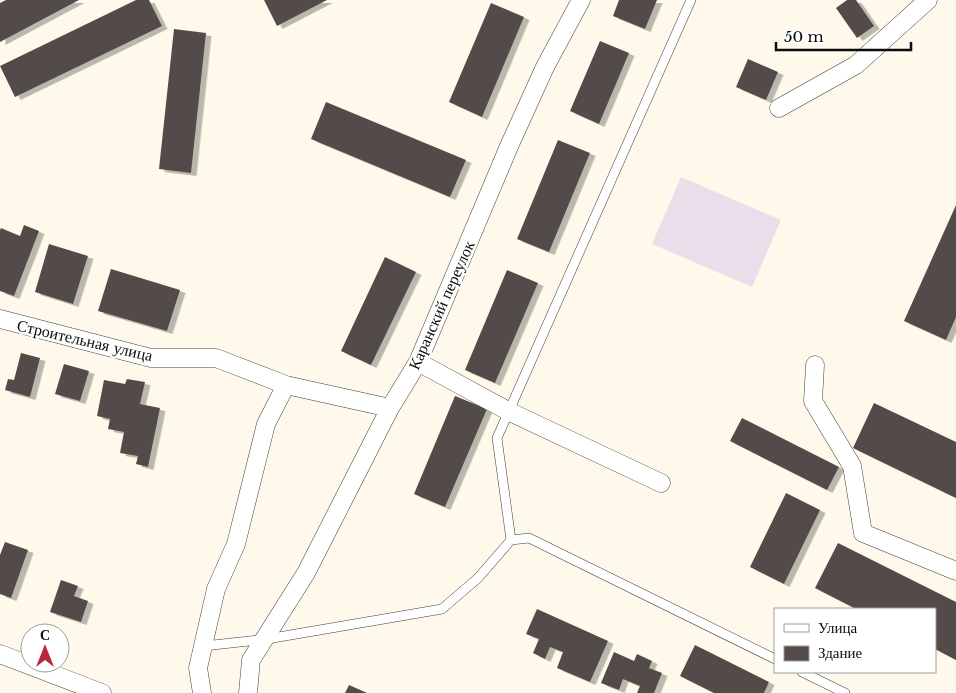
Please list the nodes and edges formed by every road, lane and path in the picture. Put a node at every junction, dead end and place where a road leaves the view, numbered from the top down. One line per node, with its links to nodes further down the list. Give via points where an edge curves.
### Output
1 (581, 0): 6 (street, Каранский переулок, via 545,67 510,144)
2 (691, 0): 10 (lane)
3 (928, 0): 4 (street, via 856,65)
4 (779, 108)
5 (0, 320): 8 (street, Строительная улица, via 151,358 216,358)
6 (418, 362): 9 (street, Каранский переулок); 10 (street)
7 (815, 365): 13 (street, via 814,401 852,466 863,533)
8 (286, 385): 9 (street); 15 (street, via 266,424 236,544 216,589)
9 (390, 408): 14 (street, Каранский переулок, via 306,573)
10 (508, 411): 11 (street); 12 (lane, via 496,438)
11 (661, 483)
12 (511, 540): 14 (lane, via 478,578 442,609); 17 (lane, via 529,538)
13 (956, 571)
14 (266, 638): 15 (lane); 21 (street, Каранский переулок, via 251,660)
15 (204, 646): 20 (street, via 198,668)
16 (0, 654): 19 (street)
17 (774, 658)
18 (804, 673): 22 (lane)
19 (102, 693)
20 (202, 693)
21 (248, 693)
22 (845, 693)

